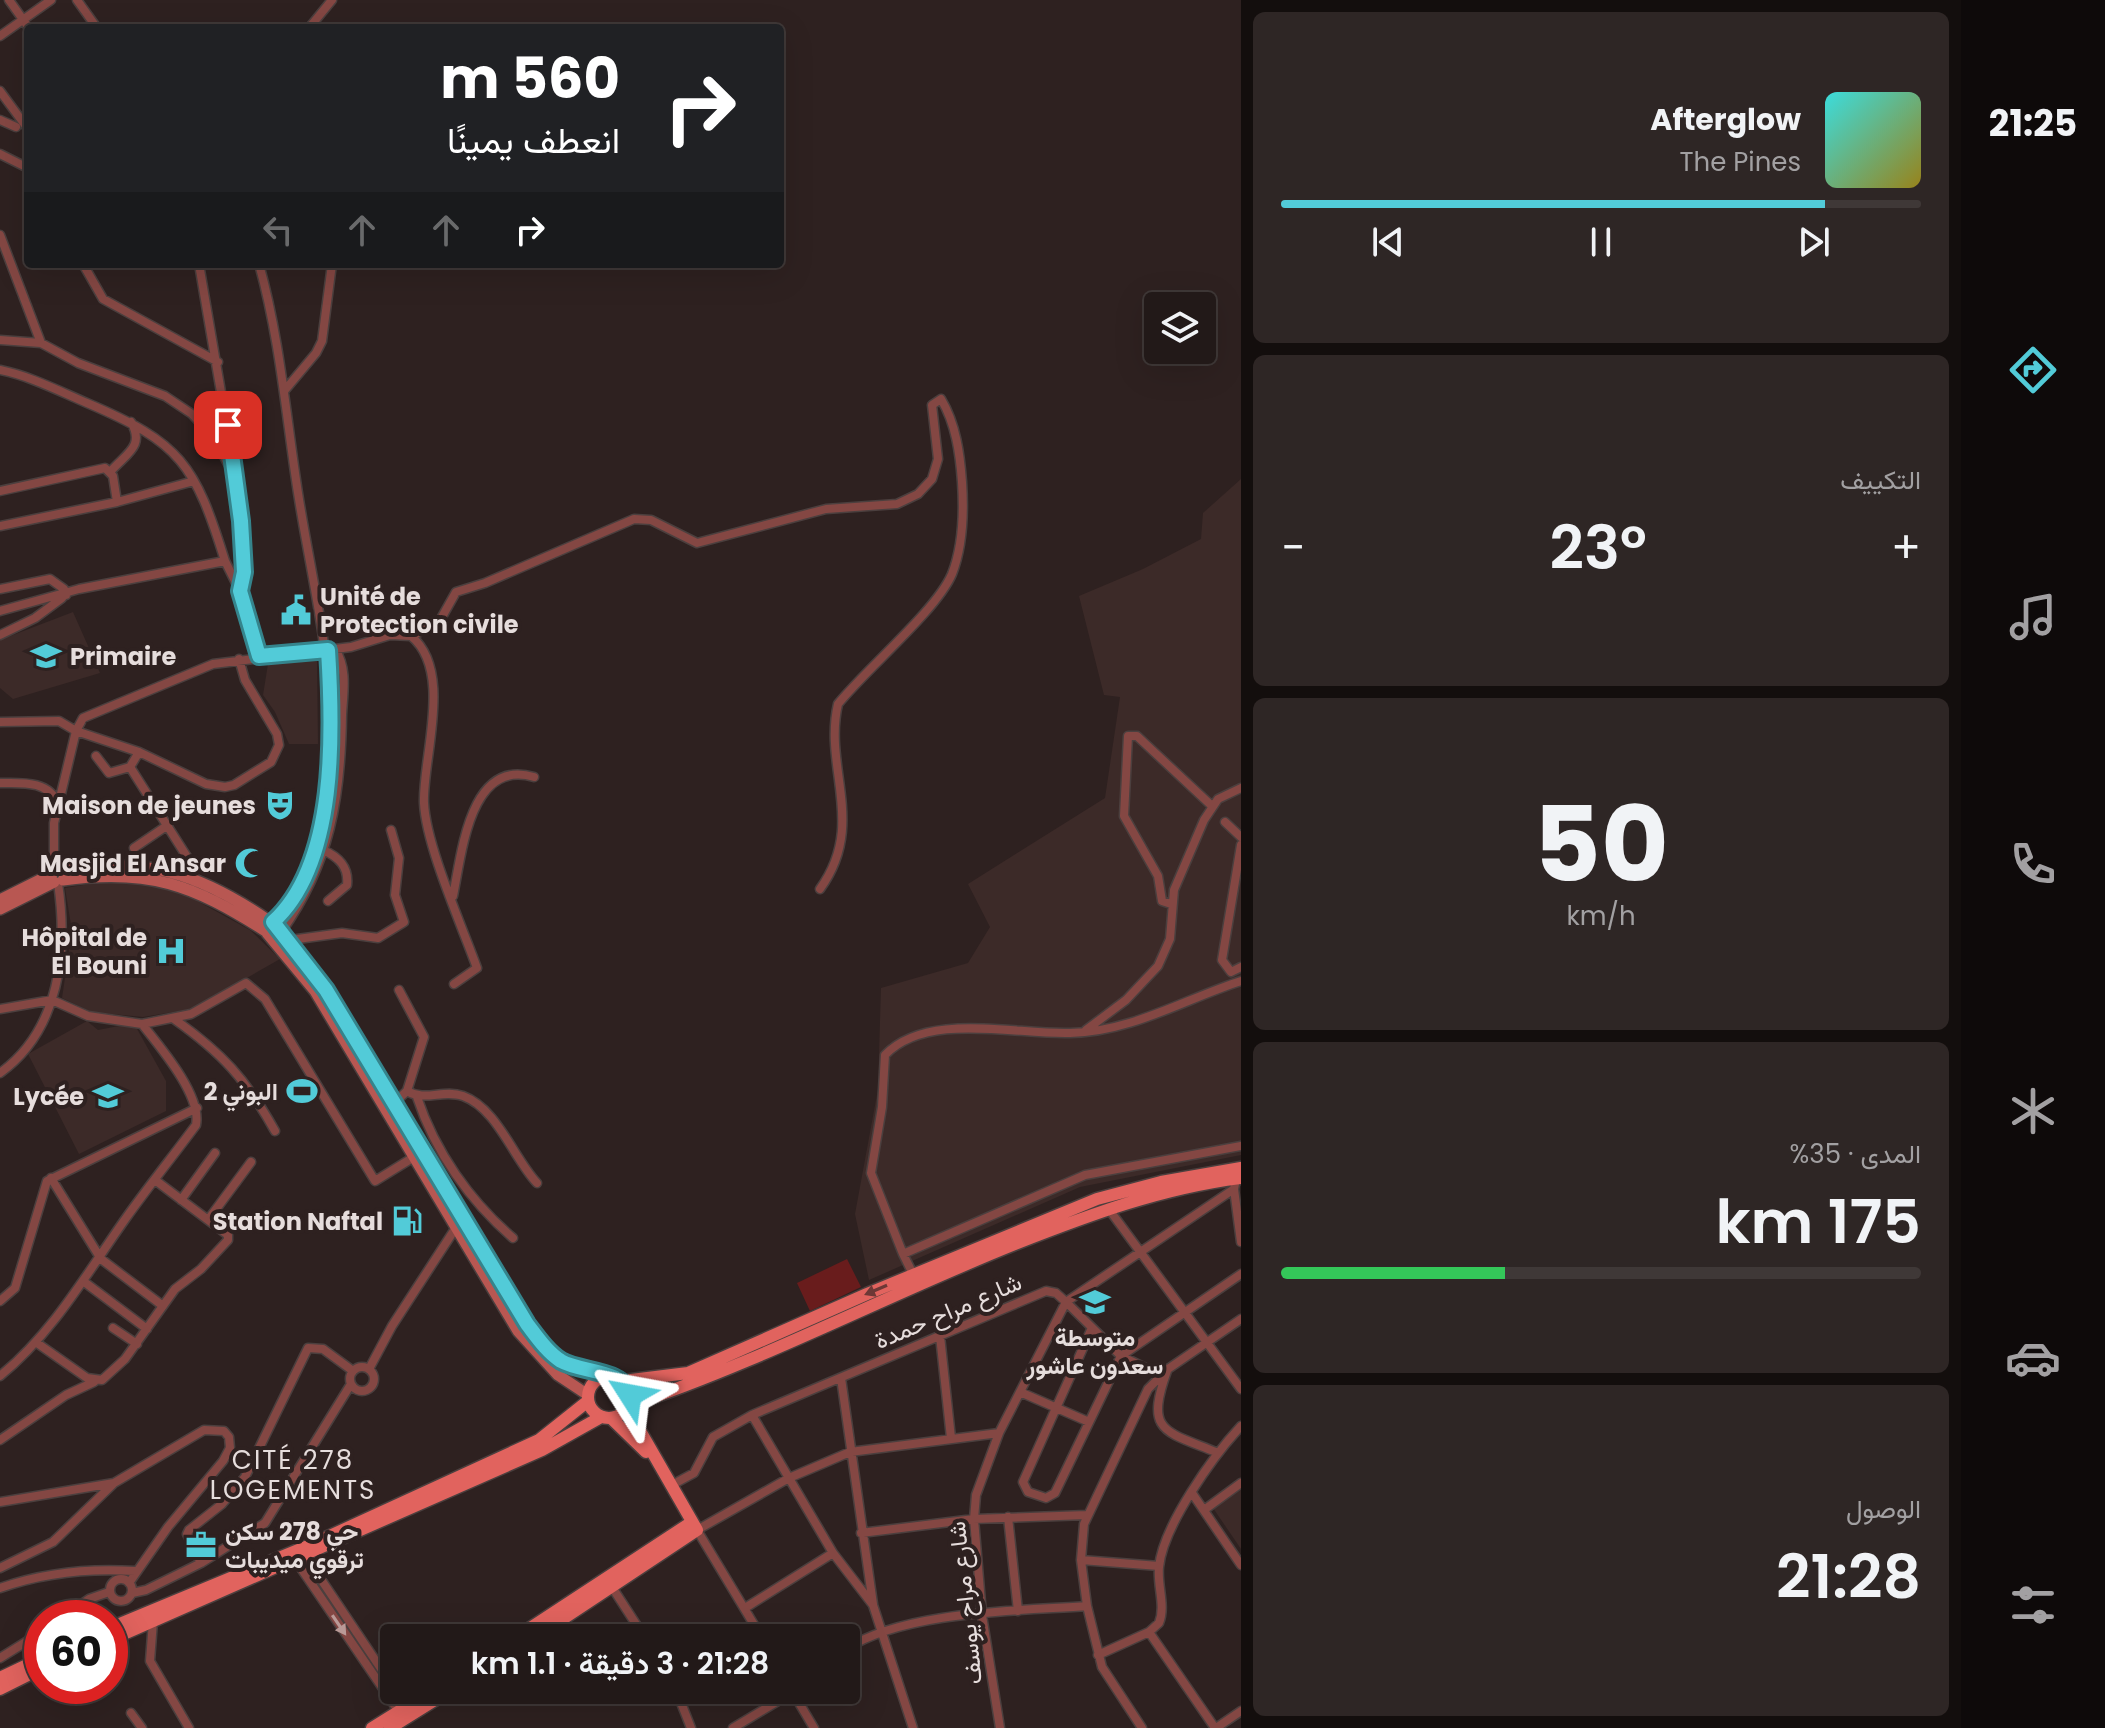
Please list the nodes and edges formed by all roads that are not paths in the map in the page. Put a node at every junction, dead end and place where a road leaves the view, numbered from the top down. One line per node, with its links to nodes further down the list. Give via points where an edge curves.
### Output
1 (9, 0): 5 (street)
2 (51, 0): 5 (street)
3 (77, 0): 6 (street)
4 (332, 0): 7 (street)
5 (26, 24)
6 (94, 24)
7 (312, 24)
8 (24, 25): 9 (street)
9 (0, 36)
10 (0, 91): 12 (street)
11 (0, 120): 13 (street)
12 (24, 124)
13 (16, 127)
14 (0, 154): 15 (street)
15 (24, 166)
16 (0, 235): 22 (street)
17 (85, 268): 23 (street, via 103,299)
18 (200, 268): 23 (street)
19 (260, 268): 25 (street)
20 (331, 268): 25 (street, via 322,341)
21 (0, 340): 22 (street)
22 (41, 343): 28 (street, via 165,396 192,414 214,438)
23 (218, 362): 28 (street)
24 (0, 370): 26 (street)
25 (285, 390): 41 (street, via 298,492)
26 (131, 422): 27 (street, via 139,439); 29 (street, via 161,440)
27 (111, 471): 30 (street, via 100,468); 31 (street)
28 (235, 477): 35 (street, via 244,572)
29 (194, 481): 31 (street); 33 (street, via 205,497)
30 (0, 491)
31 (117, 502): 32 (street)
32 (0, 526)
33 (225, 561): 35 (street); 36 (street)
34 (0, 589): 36 (street, via 50,579)
35 (240, 591): 42 (street)
36 (66, 595): 37 (street); 38 (street)
37 (0, 611)
38 (0, 635)
39 (411, 636): 40 (street, via 390,635); 67 (street, via 438,624 456,592 634,519 651,520 697,543 826,509 897,504 918,494 932,479 938,459 932,405 941,399 950,413 962,485 963,522 952,573 938,597 838,704 833,725 844,813 834,869); 68 (street, via 425,655 434,716 424,805)
40 (351, 647): 41 (street); 44 (street)
41 (331, 649): 42 (street); 44 (street); 62 (street, via 329,791)
42 (259, 656): 43 (street)
43 (239, 659): 46 (street, via 176,677 88,715); 47 (street, via 245,680 277,734 279,745 271,762 234,785 215,787)
44 (343, 666): 64 (street, via 342,774)
45 (0, 722): 46 (street, via 59,721)
46 (76, 731): 47 (street); 51 (street)
47 (139, 752): 49 (street)
48 (96, 756): 49 (street, via 109,773)
49 (130, 767): 58 (street)
50 (534, 777): 68 (street, via 517,772 504,776 478,800)
51 (64, 782): 54 (street); 55 (street)
52 (0, 783): 54 (street)
53 (1241, 788): 56 (street)
54 (47, 789): 55 (street)
55 (58, 805): 66 (street)
56 (1212, 806): 71 (street); 71 (street, via 1137,736 1128,736 1124,816 1158,876 1162,901)
57 (1225, 822): 60 (street)
58 (165, 827): 63 (street); 65 (street)
59 (391, 830): 73 (street, via 399,858 395,895 404,922 378,938)
60 (1241, 837)
61 (1241, 845): 74 (street, via 1222,960 1231,972)
62 (314, 846): 64 (street); 73 (street)
63 (134, 848)
64 (326, 851): 70 (street, via 348,874 347,885); 73 (street, via 305,898)
65 (189, 860)
66 (57, 877): 69 (main road); 72 (main road); 73 (main road, via 128,875 171,882); 78 (street, via 64,926)
67 (820, 889)
68 (452, 899): 76 (street, via 477,968)
69 (0, 900)
70 (328, 901)
71 (1171, 904): 82 (street, via 1170,939 1158,966 1126,1000)
72 (0, 909)
73 (275, 929): 86 (main road, via 326,990); 91 (main road)
74 (1241, 967)
75 (1241, 981): 82 (street, via 1134,1022)
76 (454, 984)
77 (399, 990): 84 (street, via 424,1037)
78 (52, 1000): 79 (street); 81 (street, via 88,1016); 83 (street, via 30,1044)
79 (0, 1009)
80 (174, 1019): 81 (street); 88 (street, via 239,1073); 91 (street, via 246,983 256,988 375,1181)
81 (142, 1024): 87 (street)
82 (1083, 1032): 105 (street, via 950,1030 906,1039 885,1055 871,1173)
83 (0, 1073)
84 (407, 1091): 85 (street); 86 (street)
85 (417, 1097): 96 (street, via 463,1096 478,1106); 102 (street, via 480,1210)
86 (393, 1104): 128 (main road, via 527,1324 557,1358)
87 (197, 1108): 93 (street); 95 (street, via 196,1125)
88 (275, 1131)
89 (1241, 1146): 105 (street, via 1085,1175)
90 (215, 1153): 97 (street)
91 (414, 1157): 101 (main road)
92 (251, 1162): 100 (street)
93 (51, 1178): 106 (street); 110 (street, via 37,1205 15,1288)
94 (1238, 1178): 98 (street); 99 (main road); 104 (street); 107 (main road, via 1161,1182 1097,1199)
95 (155, 1180): 97 (street); 106 (street)
96 (537, 1183)
97 (181, 1200): 100 (street)
98 (1239, 1205): 103 (street)
99 (1108, 1207): 104 (street); 136 (main road)
100 (208, 1220): 112 (street, via 228,1240)
101 (455, 1229): 123 (street); 135 (main road, via 534,1353)
102 (513, 1238)
103 (1241, 1242)
104 (1139, 1250): 111 (street); 113 (street)
105 (903, 1254): 107 (street)
106 (101, 1259): 109 (street); 112 (street)
107 (913, 1274): 130 (main road, one-way to 130, via 688,1373)
108 (1241, 1274): 113 (street)
109 (83, 1281): 116 (street); 119 (street)
110 (0, 1301)
111 (1066, 1302): 117 (street); 118 (street, شارع مراح حمدة, via 1046,1291); 134 (street, شارع مراح يوسف)
112 (163, 1306): 116 (street)
113 (1187, 1312): 120 (street); 122 (street)
114 (1241, 1319): 120 (street)
115 (113, 1328): 121 (street)
116 (147, 1329): 121 (street)
117 (1091, 1330): 122 (street); 137 (street)
118 (940, 1336): 129 (street, شارع مراح حمدة); 143 (street)
119 (37, 1343): 127 (street); 131 (street)
120 (1208, 1343): 124 (street); 133 (street)
121 (137, 1344): 131 (street)
122 (1121, 1356): 126 (street); 140 (street)
123 (369, 1369): 125 (street); 132 (street, via 375,1378 369,1390 359,1391)
124 (1168, 1369): 126 (street); 146 (street, via 1157,1407 1160,1423 1171,1434)
125 (353, 1371): 132 (street); 163 (street, via 323,1349 308,1348 245,1477 187,1534)
126 (1160, 1375): 155 (street, via 1148,1389)
127 (0, 1376)
128 (604, 1376): 130 (main road); 135 (main road, via 593,1383)
129 (841, 1378): 138 (street, شارع مراح حمدة); 145 (street)
130 (623, 1381): 136 (main road, via 630,1395)
131 (94, 1382): 144 (street)
132 (351, 1384): 163 (street, via 274,1514)
133 (1241, 1389)
134 (1020, 1392): 137 (street); 142 (street, شارع مراح يوسف)
135 (588, 1398): 139 (main road, via 592,1411); 181 (main road, via 539,1440)
136 (628, 1407): 139 (main road); 147 (main road)
137 (1056, 1407): 140 (street); 140 (street, via 1023,1482 1028,1492 1046,1498 1055,1493)
138 (752, 1415): 148 (street); 151 (street, شارع مراح حمدة, via 721,1431 707,1445 694,1473)
139 (606, 1417): 147 (main road); 161 (main road)
140 (1089, 1422)
141 (1241, 1426): 146 (street)
142 (999, 1433): 143 (street); 157 (street, شارع مراح يوسف, via 980,1480)
143 (951, 1438): 145 (street)
144 (0, 1440)
145 (850, 1452): 148 (street); 159 (street)
146 (1216, 1452): 152 (street)
147 (657, 1465): 151 (main road)
148 (789, 1478): 158 (street); 160 (street)
149 (114, 1483): 153 (street); 166 (street, via 53,1542); 167 (street, via 204,1430 224,1431 229,1437 223,1461)
150 (1241, 1483): 154 (street)
151 (670, 1486): 158 (main road)
152 (1192, 1493): 154 (street); 165 (street)
153 (0, 1502)
154 (1204, 1510): 164 (street)
155 (1087, 1515): 156 (street); 162 (street)
156 (1008, 1517): 157 (street); 179 (street)
157 (974, 1519): 159 (street); 180 (street, شارع مراح يوسف)
158 (695, 1526): 169 (main road); 178 (street)
159 (861, 1533): 176 (street)
160 (833, 1553): 176 (street); 178 (street)
161 (301, 1559): 183 (main road); 193 (street); 194 (street, one-way to 194)
162 (1081, 1560): 165 (street); 177 (street)
163 (201, 1563): 172 (street)
164 (1241, 1565)
165 (1159, 1566): 190 (street, via 1161,1618)
166 (0, 1568)
167 (135, 1571): 168 (street); 170 (street, via 96,1568 28,1578)
168 (129, 1583): 171 (street, via 116,1580); 172 (street)
169 (610, 1584): 184 (main road); 185 (main road); 186 (street)
170 (0, 1588)
171 (109, 1592): 173 (street); 174 (street)
172 (130, 1596): 175 (street); 181 (street)
173 (88, 1600)
174 (116, 1600)
175 (122, 1600)
176 (873, 1605): 188 (street)
177 (1087, 1606): 179 (street); 195 (street)
178 (745, 1608): 187 (street)
179 (1018, 1611): 180 (street)
180 (982, 1615): 188 (street); 219 (street, شارع مراح يوسف)
181 (139, 1616): 182 (main road)
182 (128, 1621)
183 (153, 1621): 189 (main road); 212 (street, via 150,1661)
184 (540, 1624)
185 (554, 1624)
186 (636, 1624)
187 (754, 1624)
188 (881, 1630): 191 (street); 218 (street)
189 (128, 1632)
190 (1149, 1632): 195 (street); 221 (street)
191 (860, 1641)
192 (24, 1643): 196 (street)
193 (367, 1648): 194 (street); 198 (street)
194 (358, 1653): 210 (street)
195 (1098, 1655): 220 (street)
196 (0, 1658)
197 (24, 1667): 200 (main road)
198 (380, 1667)
199 (24, 1677): 201 (main road)
200 (0, 1678)
201 (0, 1689)
202 (401, 1704): 210 (street)
203 (416, 1704): 210 (main road)
204 (423, 1704): 210 (main road)
205 (682, 1704): 215 (street)
206 (772, 1704): 216 (street)
207 (800, 1704): 217 (street)
208 (1241, 1711): 221 (street)
209 (131, 1713): 211 (street)
210 (405, 1713): 213 (main road); 214 (main road)
211 (142, 1728)
212 (189, 1728)
213 (372, 1728)
214 (390, 1728)
215 (691, 1728)
216 (733, 1728)
217 (814, 1728)
218 (913, 1728)
219 (1000, 1728)
220 (1142, 1728)
221 (1215, 1728)

